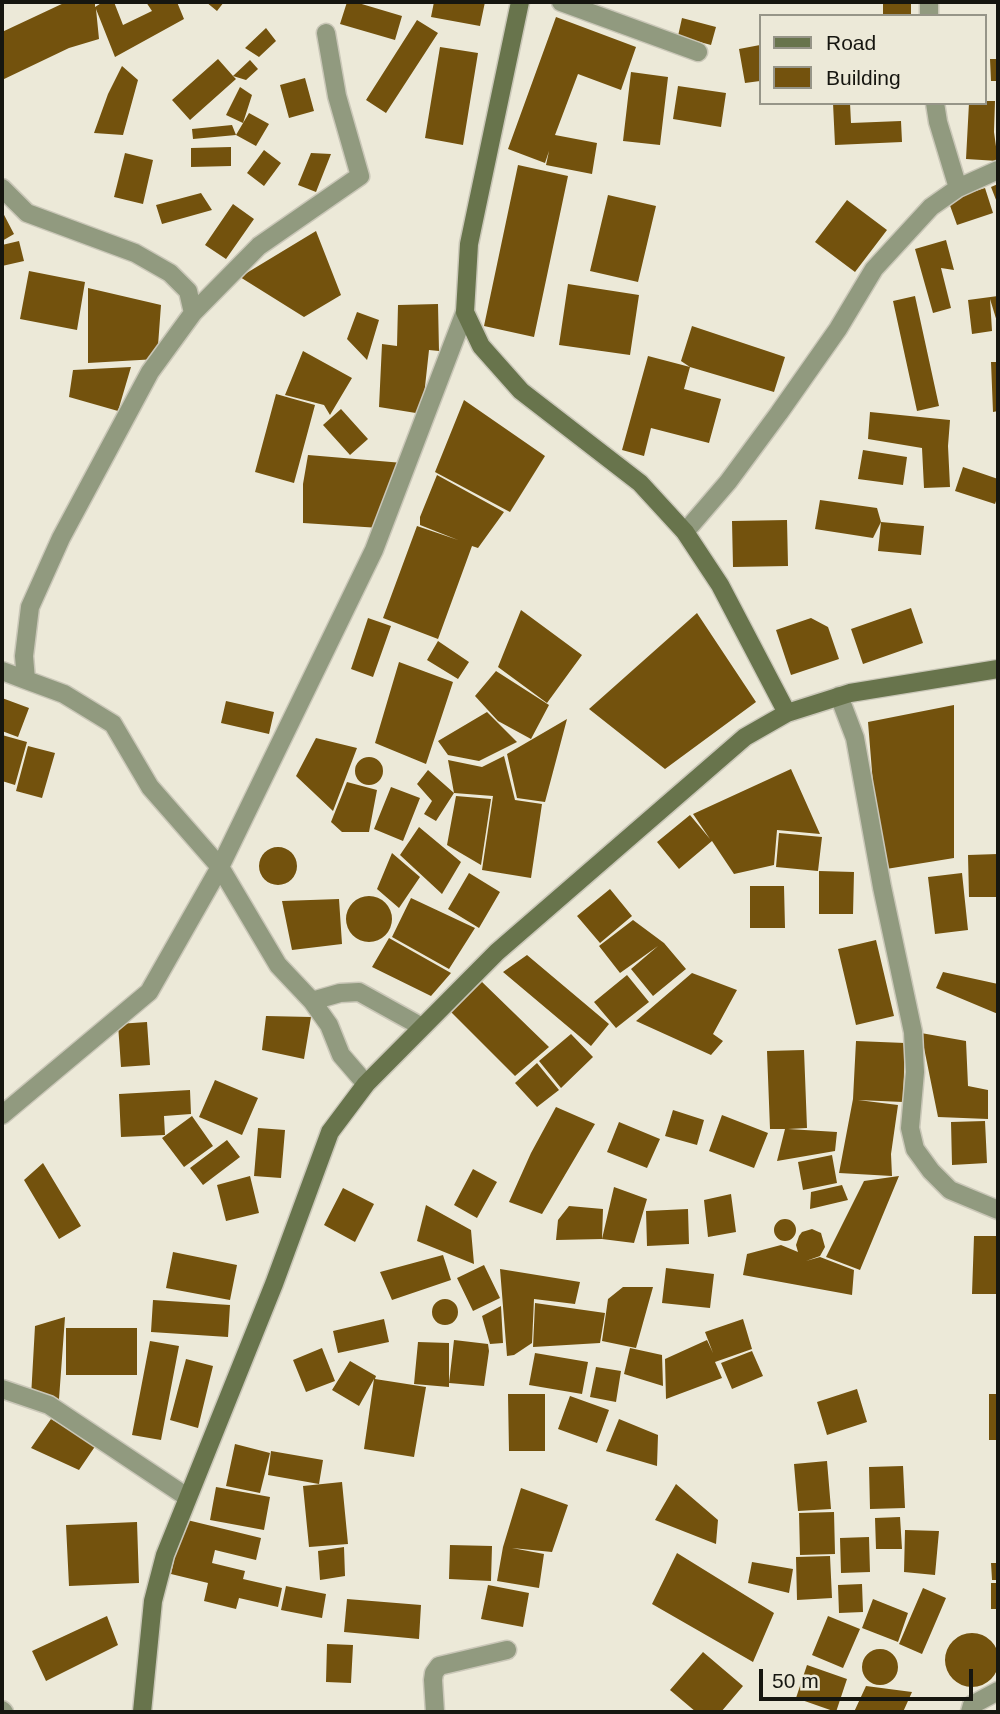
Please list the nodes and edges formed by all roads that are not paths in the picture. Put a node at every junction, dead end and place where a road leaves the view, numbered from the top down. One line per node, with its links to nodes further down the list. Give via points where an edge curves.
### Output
1 (520, 2): 9 (street, via 469,244)
2 (561, 2): 4 (street)
3 (326, 33): 10 (street, via 360,176 258,246)
4 (698, 52)
5 (935, 105): 8 (street)
6 (998, 170): 8 (street)
7 (2, 188): 10 (street, via 27,213 135,253 170,273 188,291)
8 (958, 188): 11 (street, via 932,207 874,269 779,413)
9 (465, 312): 11 (street, via 481,346 521,391 640,483); 17 (street, via 374,550)
10 (193, 313): 14 (street, via 150,372 56,549 30,607)
11 (685, 532): 16 (street, via 720,585)
12 (998, 669): 15 (street)
13 (2, 671): 14 (street)
14 (26, 680): 17 (street, via 64,694 113,724 150,787)
15 (839, 696): 16 (street); 22 (street, via 855,738 913,1032 910,1128 915,1149 950,1190)
16 (787, 713): 19 (street, via 745,737 704,771 497,951)
17 (220, 867): 18 (street, via 278,965); 21 (street, via 149,992)
18 (312, 1001): 19 (street, via 359,992); 20 (street, via 329,1025 341,1055)
19 (422, 1027): 20 (street)
20 (366, 1084): 24 (street, via 330,1132)
21 (2, 1115)
22 (998, 1210)
23 (2, 1390): 24 (street, via 49,1405)
24 (187, 1497): 27 (street, via 153,1601)
25 (507, 1650): 28 (street, via 439,1666 433,1680)
26 (998, 1691): 29 (street, via 972,1705)
27 (142, 1712)
28 (435, 1712)
29 (970, 1712)

